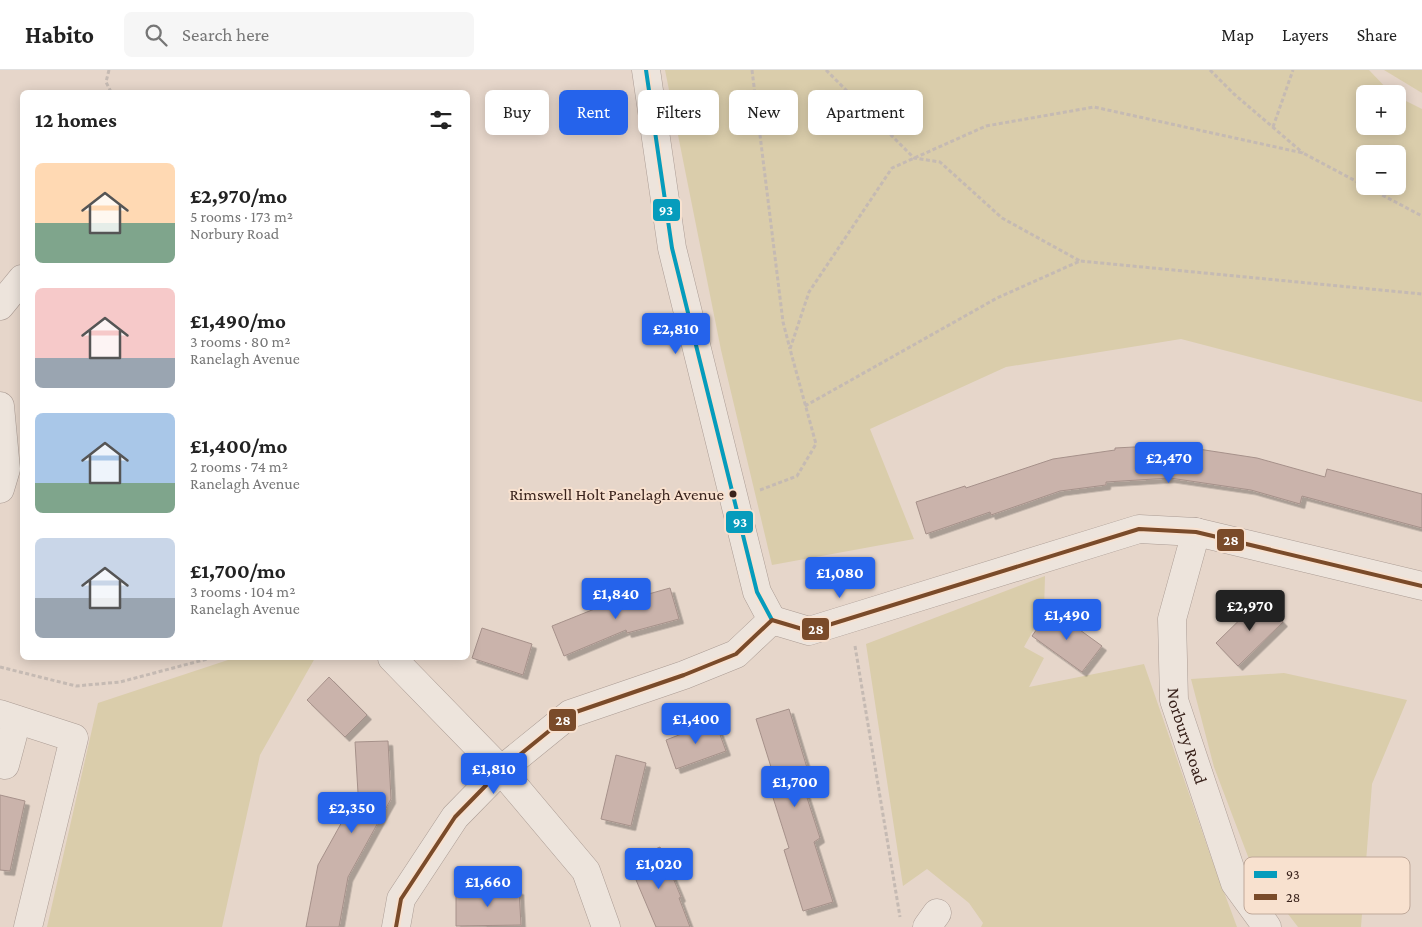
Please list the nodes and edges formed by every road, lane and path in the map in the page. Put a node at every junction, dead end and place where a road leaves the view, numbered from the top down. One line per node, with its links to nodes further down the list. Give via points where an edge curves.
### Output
1 (109, 70): 7 (path, via 106,82)
2 (646, 70): 22 (street, via 672,248)
3 (752, 70): 18 (path, via 783,322)
4 (826, 70): 10 (path)
5 (1210, 70): 8 (path)
6 (1293, 70): 8 (path)
7 (111, 90)
8 (1273, 128): 9 (path)
9 (1303, 153): 10 (path, via 1094,107 986,126); 11 (path)
10 (914, 158): 14 (path, via 940,162 1002,218); 18 (path, via 892,168 810,292)
11 (1356, 181)
12 (1382, 195): 13 (path)
13 (1422, 216)
14 (1080, 261): 16 (path); 20 (path, via 997,298)
15 (20, 281): 17 (street)
16 (1422, 294)
17 (0, 306)
18 (790, 349): 20 (path)
19 (0, 406): 21 (street, via 6,469)
20 (805, 406): 22 (path, via 816,444 797,476)
21 (0, 489)
22 (734, 499): 26 (street, via 756,592)
23 (1196, 532): 24 (street); 25 (street, via 1139,529); 33 (street, Norbury Road, via 1172,619 1174,700 1235,883)
24 (1422, 586)
25 (851, 618): 26 (street, via 809,631); 35 (path)
26 (772, 620): 32 (street, via 736,654 570,714)
27 (198, 660): 29 (path, via 120,682 76,686)
28 (394, 660): 32 (street)
29 (0, 667)
30 (9, 717): 31 (street, via 5,765); 36 (street, via 74,738)
31 (0, 764)
32 (501, 770): 37 (street, via 454,817 402,899); 38 (street, via 586,871)
33 (1244, 895)
34 (1258, 914): 39 (street, Norbury Road)
35 (900, 917)
36 (28, 927)
37 (396, 927)
38 (606, 927)
39 (1267, 927)

